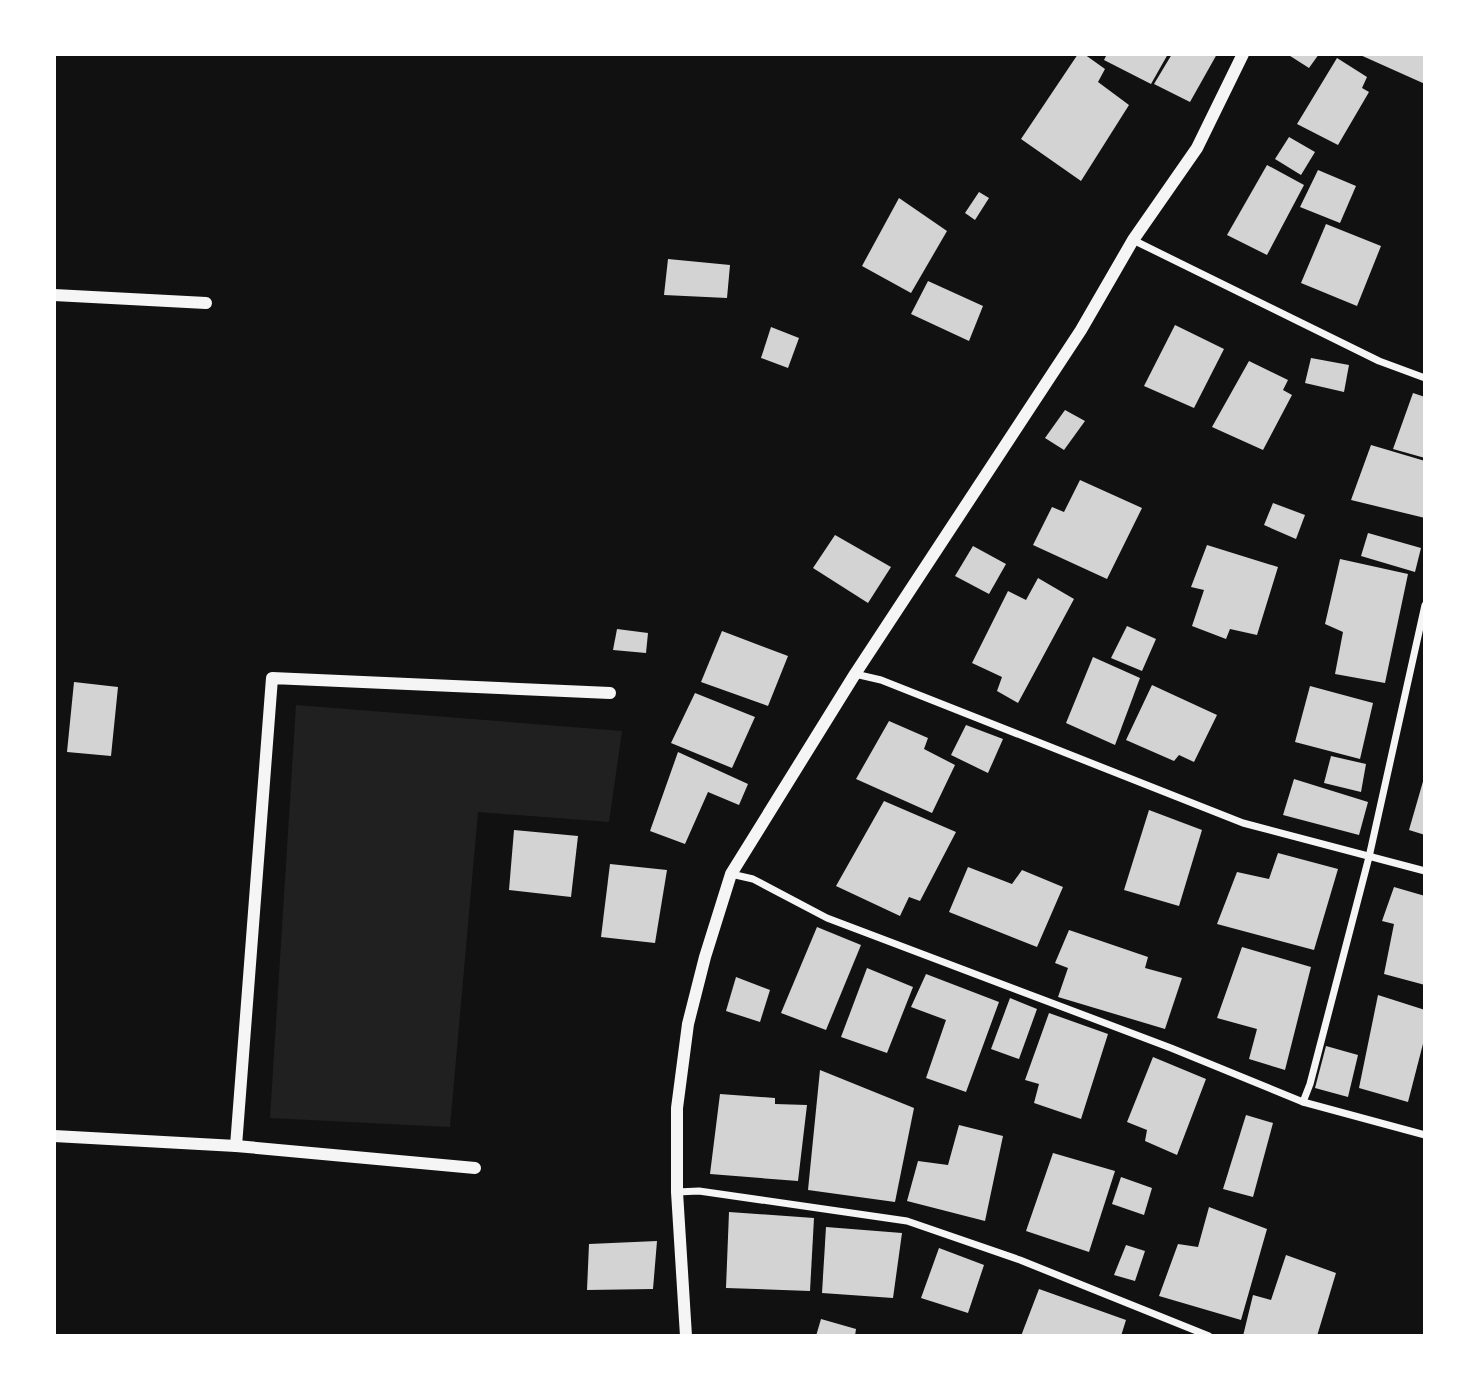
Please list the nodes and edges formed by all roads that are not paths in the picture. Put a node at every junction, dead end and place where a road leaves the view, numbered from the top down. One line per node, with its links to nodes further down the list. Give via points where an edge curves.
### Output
1 (1243, 54): 2 (street, via 1197,149)
2 (1133, 240): 5 (street, via 1379,362); 7 (street, via 1081,330)
3 (54, 295): 4 (street)
4 (206, 303)
5 (1425, 378)
6 (1425, 605): 9 (street)
7 (855, 674): 9 (street, via 881,680 1243,823); 11 (street)
8 (611, 692): 15 (street, via 272,678)
9 (1369, 857): 10 (street); 12 (street)
10 (1425, 871)
11 (731, 874): 12 (street, via 753,879 827,918); 17 (street, via 688,1024 677,1108)
12 (1303, 1102): 13 (street)
13 (1425, 1135)
14 (54, 1136): 15 (street)
15 (236, 1146): 16 (street)
16 (475, 1168)
17 (677, 1192): 18 (street); 19 (street, via 699,1191 907,1221 1020,1260)
18 (685, 1336)
19 (1209, 1336)

